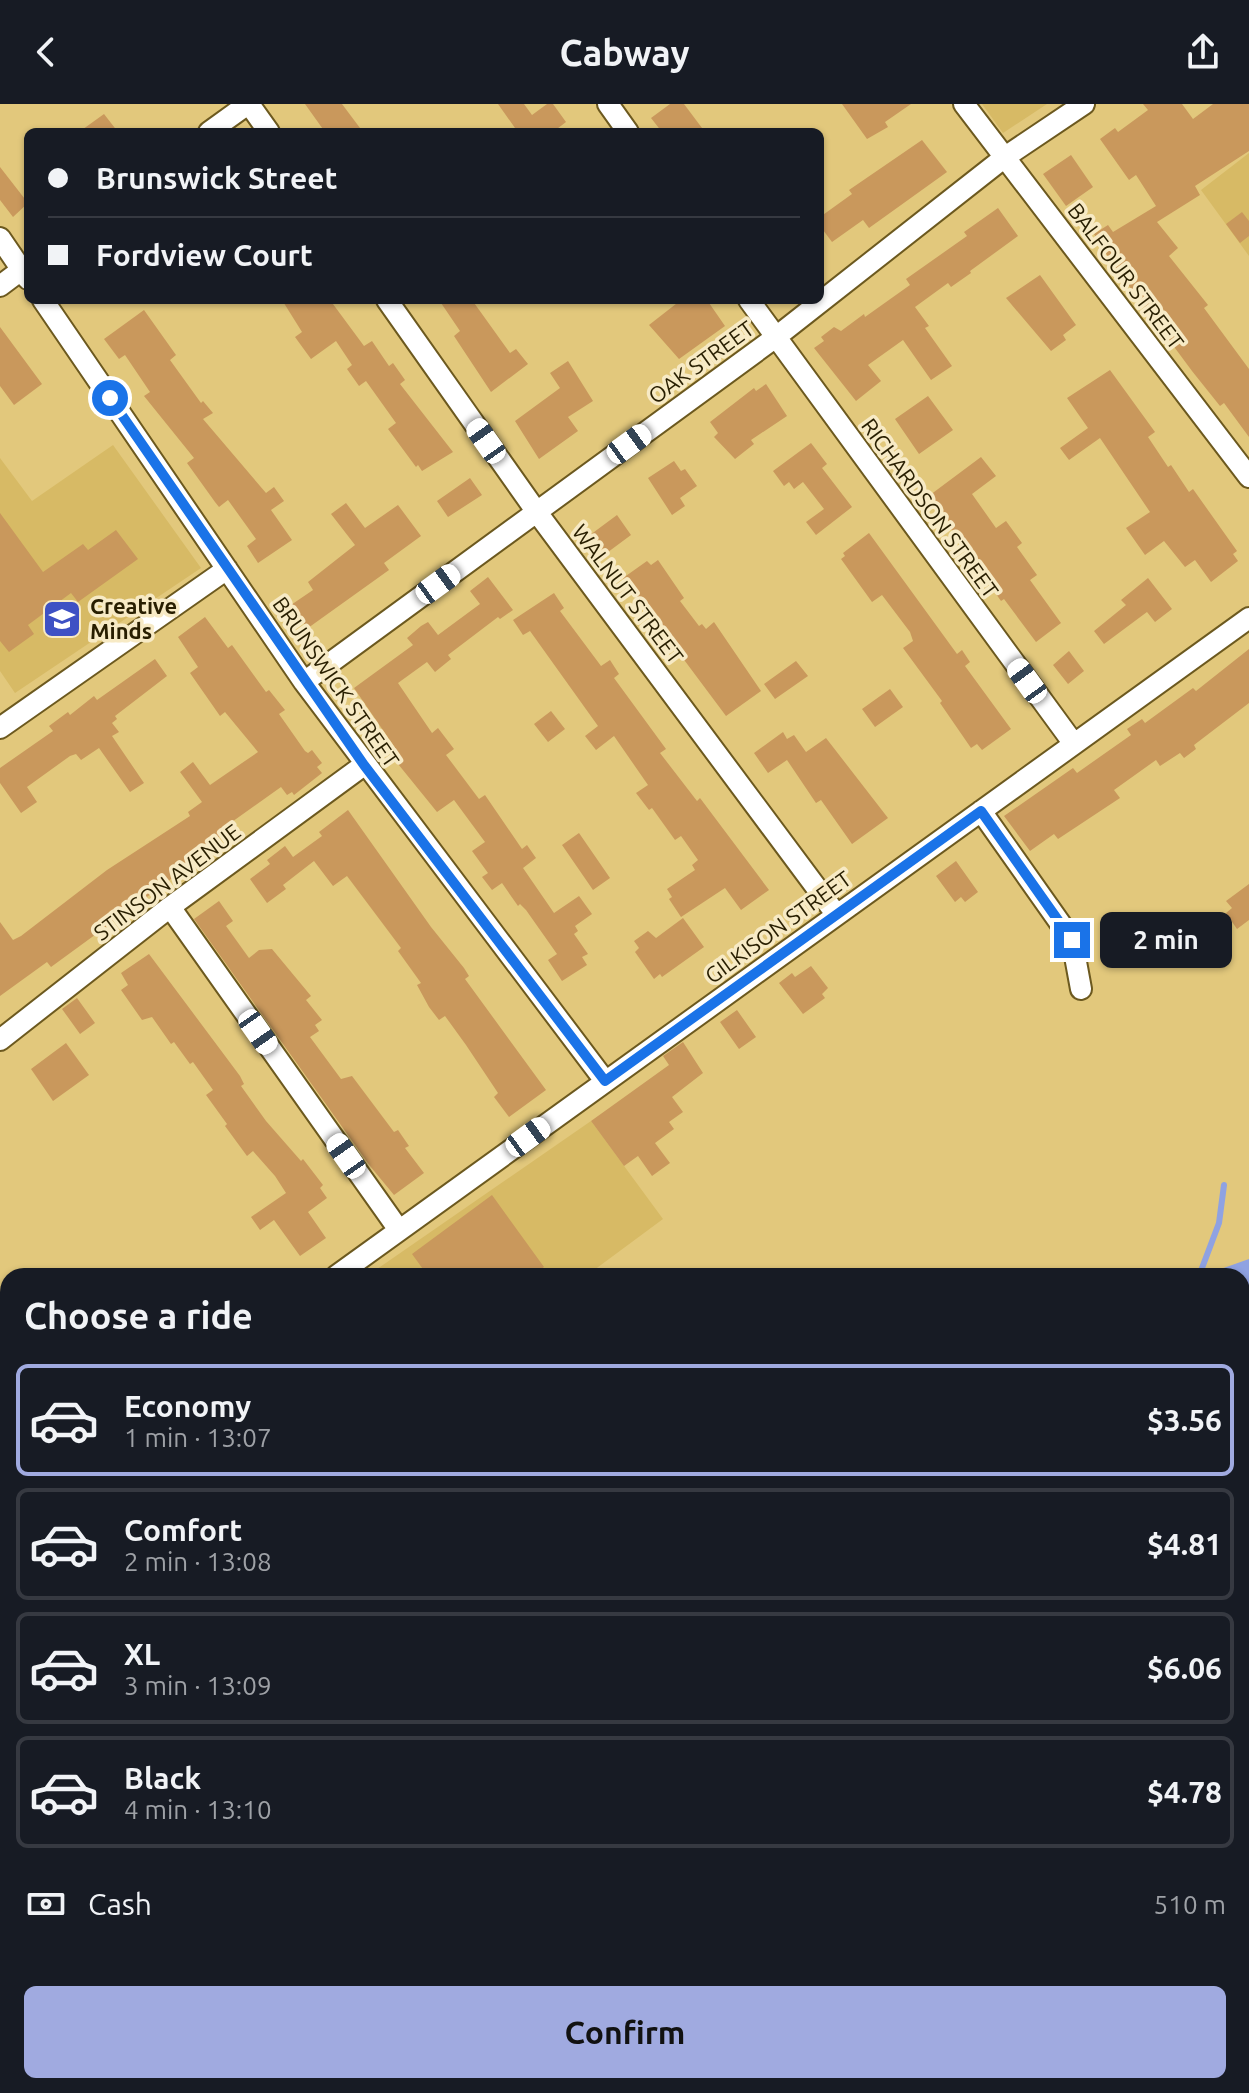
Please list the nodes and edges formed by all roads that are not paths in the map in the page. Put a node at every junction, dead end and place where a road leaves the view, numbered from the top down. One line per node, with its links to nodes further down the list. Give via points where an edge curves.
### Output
1 (248, 104): 5 (street); 6 (street)
2 (608, 104): 7 (street)
3 (964, 104): 8 (street, BALFOUR STREET)
4 (1084, 104): 8 (street, OAK STREET)
5 (215, 128)
6 (266, 128)
7 (625, 128)
8 (1005, 157): 13 (street, OAK STREET); 19 (street, BALFOUR STREET)
9 (0, 238): 10 (street)
10 (24, 268)
11 (24, 272): 12 (street)
12 (0, 286)
13 (824, 299)
14 (46, 304): 21 (street, BRUNSWICK STREET)
15 (390, 304): 20 (street, WALNUT STREET)
16 (752, 304): 18 (street, RICHARDSON STREET)
17 (818, 304): 18 (street, OAK STREET)
18 (776, 337): 20 (street, OAK STREET); 25 (street, RICHARDSON STREET)
19 (1249, 477)
20 (536, 511): 23 (street, OAK STREET); 29 (street, WALNUT STREET)
21 (227, 569): 23 (street, BRUNSWICK STREET); 24 (street)
22 (1249, 618): 25 (street, GILKISON STREET)
23 (304, 682): 26 (street, BRUNSWICK STREET)
24 (4, 717)
25 (1074, 744): 27 (street, GILKISON STREET)
26 (364, 765): 28 (street, STINSON AVENUE); 32 (street, BRUNSWICK STREET)
27 (981, 811): 29 (street, GILKISON STREET); 30 (street, via 1072,940)
28 (170, 907): 31 (street, STINSON AVENUE); 33 (street)
29 (836, 914): 32 (street, GILKISON STREET)
30 (1081, 989)
31 (0, 1040)
32 (605, 1081): 33 (street, GILKISON STREET)
33 (399, 1230): 34 (street, GILKISON STREET)
34 (347, 1268)

